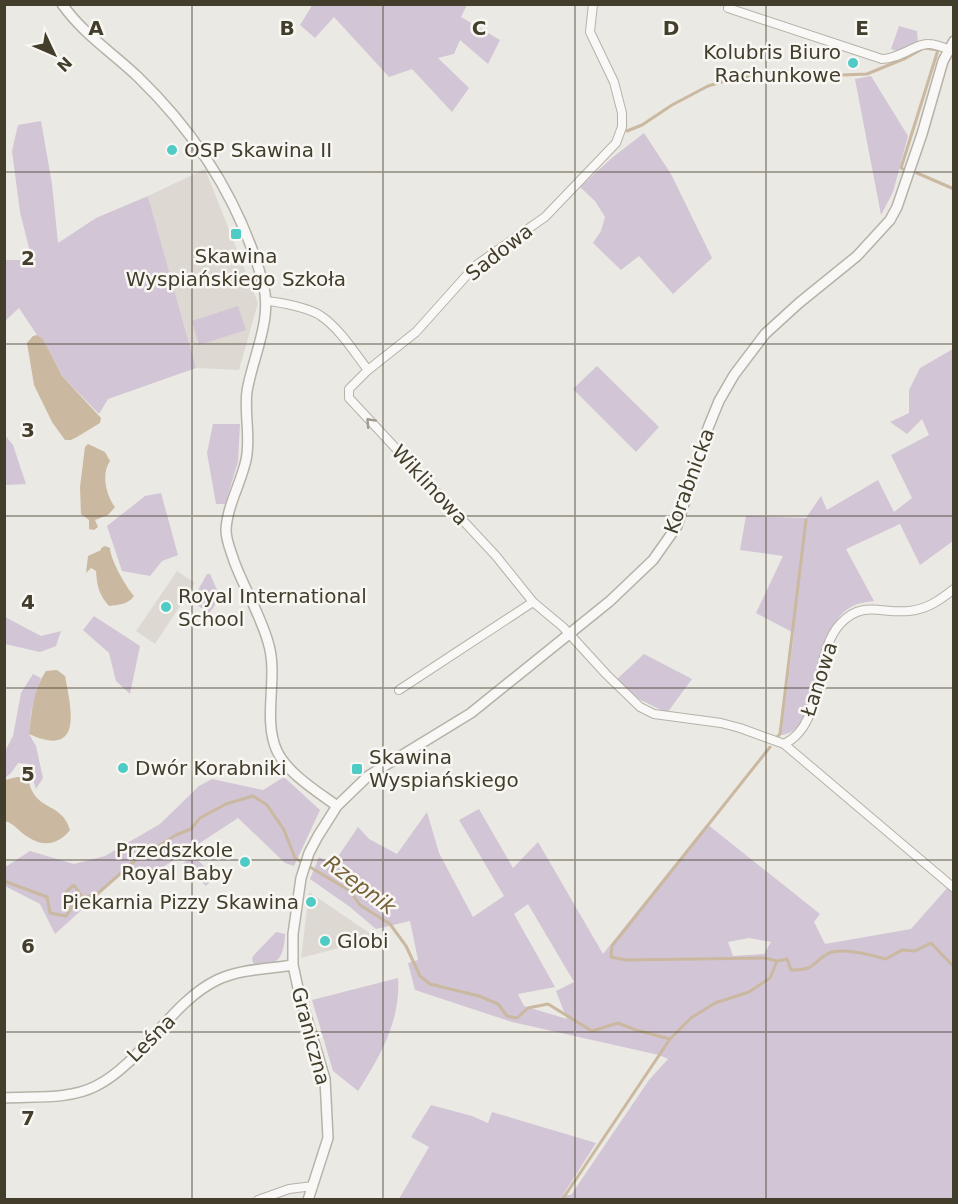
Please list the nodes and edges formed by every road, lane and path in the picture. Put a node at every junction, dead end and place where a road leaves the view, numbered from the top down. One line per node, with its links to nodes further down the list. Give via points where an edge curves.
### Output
1 (62, 4): 5 (street, via 87,35 151,90 200,148 238,215)
2 (593, 4): 6 (street, Sadowa, via 590,32 614,82 622,113 616,143 545,217 475,266 416,332)
3 (728, 8): 4 (street, via 882,59 900,56 923,44)
4 (951, 45): 9 (street, Korabnicka, via 890,220 857,256 781,319 750,352 720,400 682,513 669,538 618,594)
5 (266, 301): 6 (street, via 320,314); 12 (street, via 264,326 247,392 247,456 228,519 227,537 268,642 272,666 272,740 285,764)
6 (369, 370): 8 (street, Wiklinowa, one-way to 6, via 496,556 349,398 349,389)
7 (954, 589): 11 (street, Łanowa, via 933,605 909,611 864,609 845,619 830,639 808,717 798,735)
8 (533, 602): 9 (street, Wiklinowa); 10 (street)
9 (569, 633): 11 (street, via 640,707 654,714 721,723); 12 (street, Korabnicka, via 471,712 368,776)
10 (399, 690)
11 (784, 744): 13 (street)
12 (337, 806): 14 (street, Korabnicka, via 309,853)
13 (954, 888)
14 (296, 905): 15 (street, Graniczna)
15 (293, 965): 16 (street, Leśna, via 238,973 210,984 121,1069 96,1086 74,1093); 17 (street, Graniczna, via 326,1079 328,1138)
16 (4, 1098)
17 (313, 1186): 18 (street, via 289,1189); 19 (street, Graniczna)
18 (258, 1200)
19 (308, 1200)

